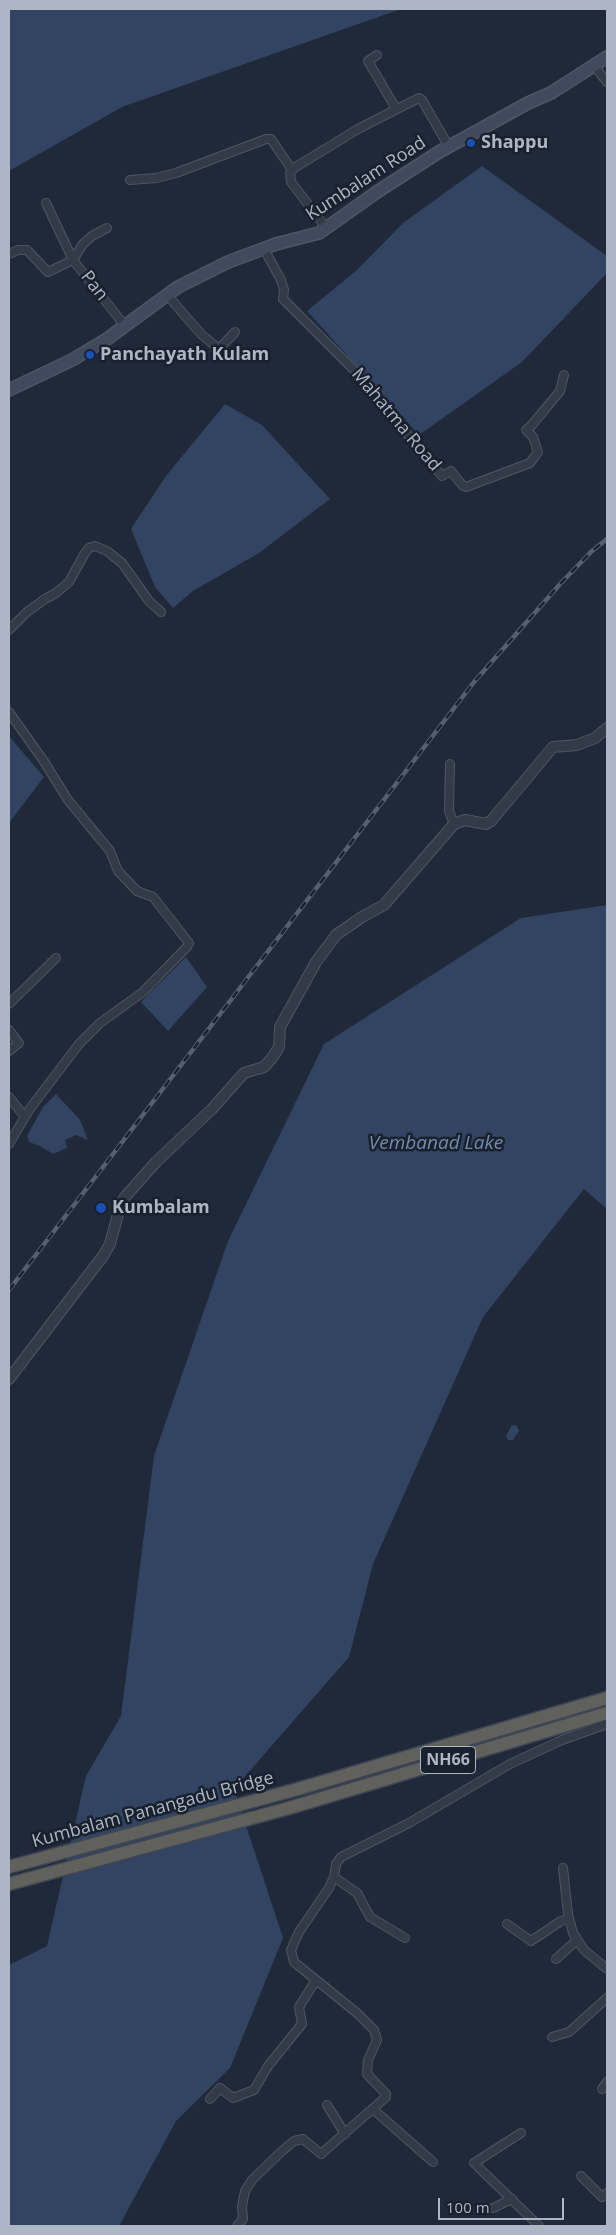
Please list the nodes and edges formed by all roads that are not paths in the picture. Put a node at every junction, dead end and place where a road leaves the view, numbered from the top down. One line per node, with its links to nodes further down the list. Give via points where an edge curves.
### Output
1 (377, 55): 5 (street, via 368,61)
2 (607, 57): 3 (main road, Kumbalam Road)
3 (594, 66): 4 (street); 6 (main road, Kumbalam Road)
4 (607, 82)
5 (399, 108): 6 (street, via 419,98 422,100); 7 (street)
6 (449, 147): 11 (main road, Kumbalam Road)
7 (292, 170): 8 (street, via 271,139 266,139 176,174); 11 (street, via 291,182)
8 (130, 180)
9 (46, 203): 14 (street)
10 (107, 228): 14 (street, via 83,244)
11 (326, 229): 12 (main road, Kumbalam Road)
12 (264, 248): 15 (main road, Kumbalam Road, via 228,262); 18 (street, Mahatma Road, via 281,280 283,299 355,371 442,476 451,471 462,485 530,463 538,452 533,437 526,430 560,391)
13 (9, 254): 14 (street, Pan, via 26,250 48,272)
14 (73, 260): 16 (street, Pan)
15 (167, 295): 16 (main road, Kumbalam Road); 17 (street, via 201,334 219,349)
16 (125, 326): 19 (main road, Kumbalam Road, via 72,360)
17 (235, 332)
18 (564, 375)
19 (9, 390)
20 (161, 612): 21 (street, via 122,563 94,546 85,553 69,582 27,612)
21 (9, 630)
22 (9, 712): 31 (street, via 68,800 110,851 118,871 137,891 153,897 189,943 143,992 100,1022 79,1044)
23 (607, 728): 25 (street, via 595,738 577,745 553,747 486,824 465,820)
24 (450, 764): 25 (street, via 449,811)
25 (454, 824): 33 (street, via 384,905 336,935 316,962 280,1027 279,1046 272,1058 264,1067 244,1073 212,1110 156,1162 124,1198 103,1256)
26 (56, 958): 27 (street)
27 (9, 1004)
28 (9, 1030): 29 (street, via 19,1043)
29 (9, 1051)
30 (9, 1097): 31 (street)
31 (25, 1117): 32 (street)
32 (9, 1144)
33 (9, 1379)
34 (607, 1698): 37 (highway, Kumbalam Panangadu Bridge / NH66, via 298,1789)
35 (607, 1713): 40 (highway, Kumbalam Panangadu Bridge / NH66, via 289,1808)
36 (607, 1724): 39 (street, via 510,1764 409,1823 371,1840 341,1858 336,1864)
37 (13, 1866)
38 (563, 1868): 41 (street)
39 (334, 1877): 43 (street, via 357,1893 370,1917); 47 (street, via 291,1950 294,1962)
40 (9, 1884)
41 (569, 1919): 42 (street, via 531,1941); 44 (street)
42 (507, 1924)
43 (405, 1938)
44 (577, 1940): 45 (street); 46 (street)
45 (556, 1960)
46 (607, 1969)
47 (316, 1980): 50 (street, via 299,2007 302,2024 268,2066 254,2090 233,2098 220,2088); 52 (street, via 374,2030 377,2040 368,2060 367,2074 386,2097)
48 (607, 1998): 49 (street, via 569,2032)
49 (552, 2037)
50 (210, 2099)
51 (327, 2105): 54 (street)
52 (374, 2110): 54 (street); 55 (street)
53 (521, 2133): 58 (street, via 474,2163)
54 (345, 2134): 60 (street, via 321,2154 303,2139 282,2150 245,2191 243,2219)
55 (433, 2162)
56 (581, 2176): 57 (street, via 602,2197)
57 (607, 2193)
58 (512, 2199): 59 (street); 61 (street)
59 (493, 2208)
60 (237, 2226)
61 (540, 2226)

